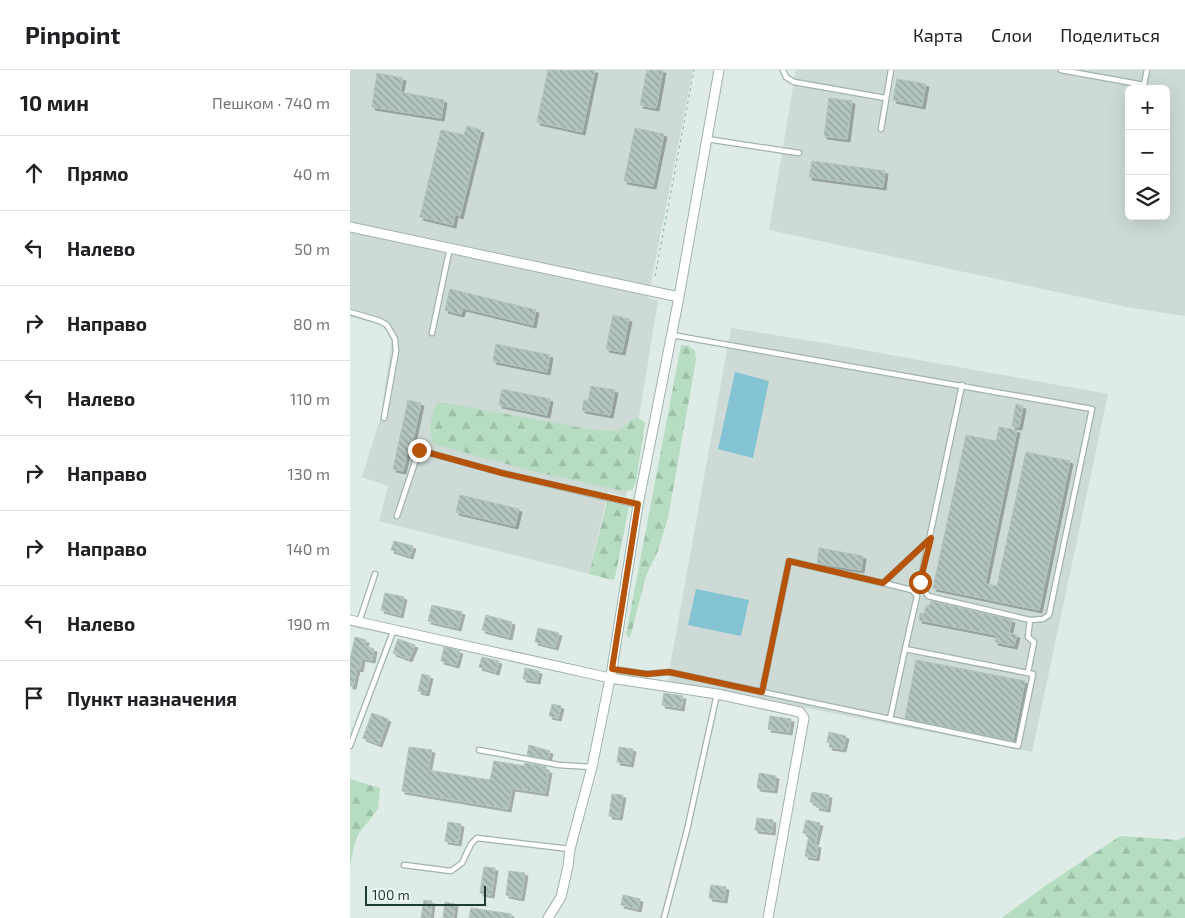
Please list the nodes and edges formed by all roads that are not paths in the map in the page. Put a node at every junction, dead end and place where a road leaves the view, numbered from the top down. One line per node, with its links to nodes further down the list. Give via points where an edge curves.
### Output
1 (719, 70): 8 (street)
2 (783, 70): 6 (lane, via 786,77 794,82)
3 (891, 70): 6 (lane)
4 (1061, 70): 5 (lane, via 1144,85)
5 (1147, 70)
6 (885, 98): 7 (lane)
7 (881, 129)
8 (707, 139): 9 (lane); 12 (street)
9 (799, 153)
10 (350, 227): 11 (street)
11 (450, 247): 12 (street); 14 (lane)
12 (679, 297): 15 (street)
13 (350, 312): 17 (lane, via 387,325 395,339 396,351)
14 (432, 334)
15 (672, 335): 16 (lane); 18 (street)
16 (962, 385): 20 (lane); 23 (lane, via 1092,410 1049,615)
17 (384, 418)
18 (638, 504): 19 (lane, via 419,450); 28 (street)
19 (397, 516)
20 (931, 538): 22 (lane); 23 (lane, via 920,582 928,596)
21 (374, 574): 24 (lane)
22 (883, 583): 26 (lane, via 912,590 917,596); 29 (lane, via 789,561)
23 (1030, 620): 27 (lane, via 1028,637 1034,642)
24 (354, 621): 25 (street)
25 (394, 630): 28 (street); 32 (lane)
26 (905, 650): 27 (lane); 31 (lane)
27 (1028, 672): 31 (lane, via 1033,674 1018,746)
28 (611, 673): 29 (lane, via 669,672); 30 (street); 34 (street)
29 (762, 692): 31 (lane)
30 (717, 694): 38 (lane, via 688,830); 39 (street, via 800,712 804,718)
31 (890, 720)
32 (350, 746)
33 (479, 750): 34 (lane, via 559,765)
34 (592, 767): 35 (street)
35 (570, 849): 36 (lane, via 478,838 471,844 462,863 451,871); 37 (street, via 561,897)
36 (404, 865)
37 (548, 918)
38 (664, 918)
39 (768, 918)

